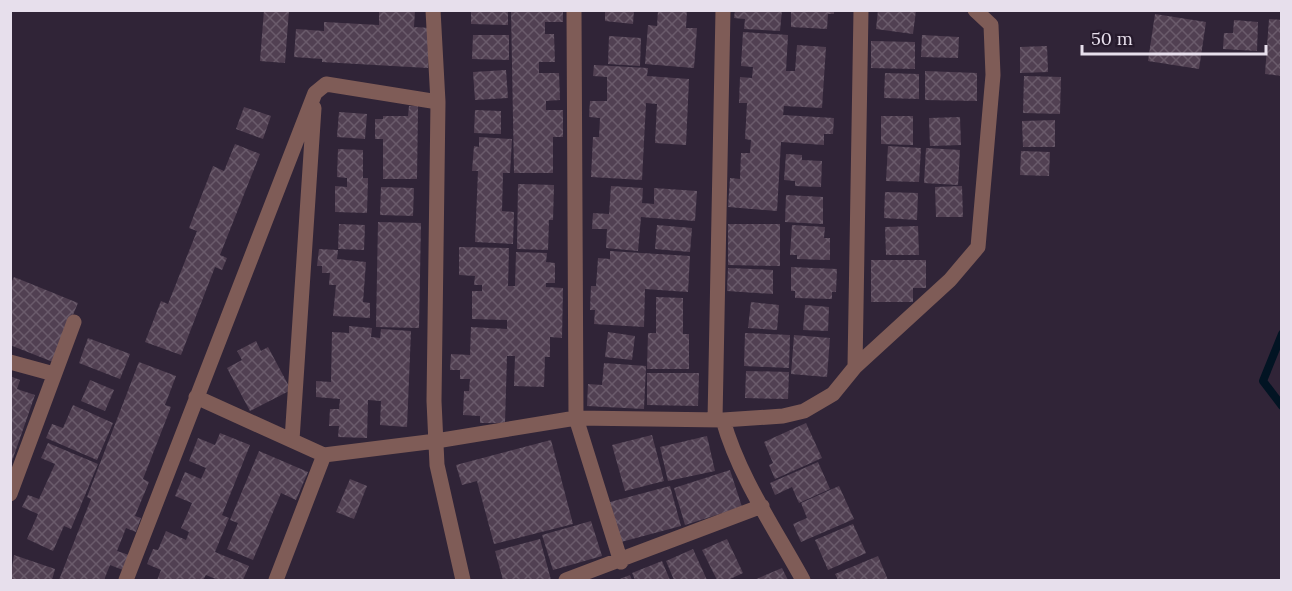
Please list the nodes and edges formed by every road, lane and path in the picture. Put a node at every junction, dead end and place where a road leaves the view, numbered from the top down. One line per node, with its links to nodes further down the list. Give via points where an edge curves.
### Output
1 (433, 10): 7 (street)
2 (574, 10): 13 (street)
3 (723, 10): 14 (street)
4 (861, 10): 10 (street)
5 (975, 10): 10 (street, via 991,25 993,53 978,247 950,280)
6 (315, 93): 7 (street, via 326,84); 12 (street); 15 (street)
7 (438, 102): 16 (street)
8 (74, 322): 11 (street)
9 (10, 362): 11 (street)
10 (855, 367): 14 (street, via 833,394 804,411)
11 (54, 374): 18 (street)
12 (196, 397): 15 (street); 21 (street)
13 (576, 418): 14 (street); 16 (street); 20 (street)
14 (719, 420): 19 (street)
15 (292, 440): 17 (street)
16 (436, 441): 17 (street); 23 (street, via 442,491)
17 (324, 455): 22 (street)
18 (10, 494)
19 (762, 506): 20 (street); 25 (street)
20 (621, 562): 24 (street)
21 (126, 580)
22 (276, 580)
23 (463, 580)
24 (566, 580)
25 (803, 580)

